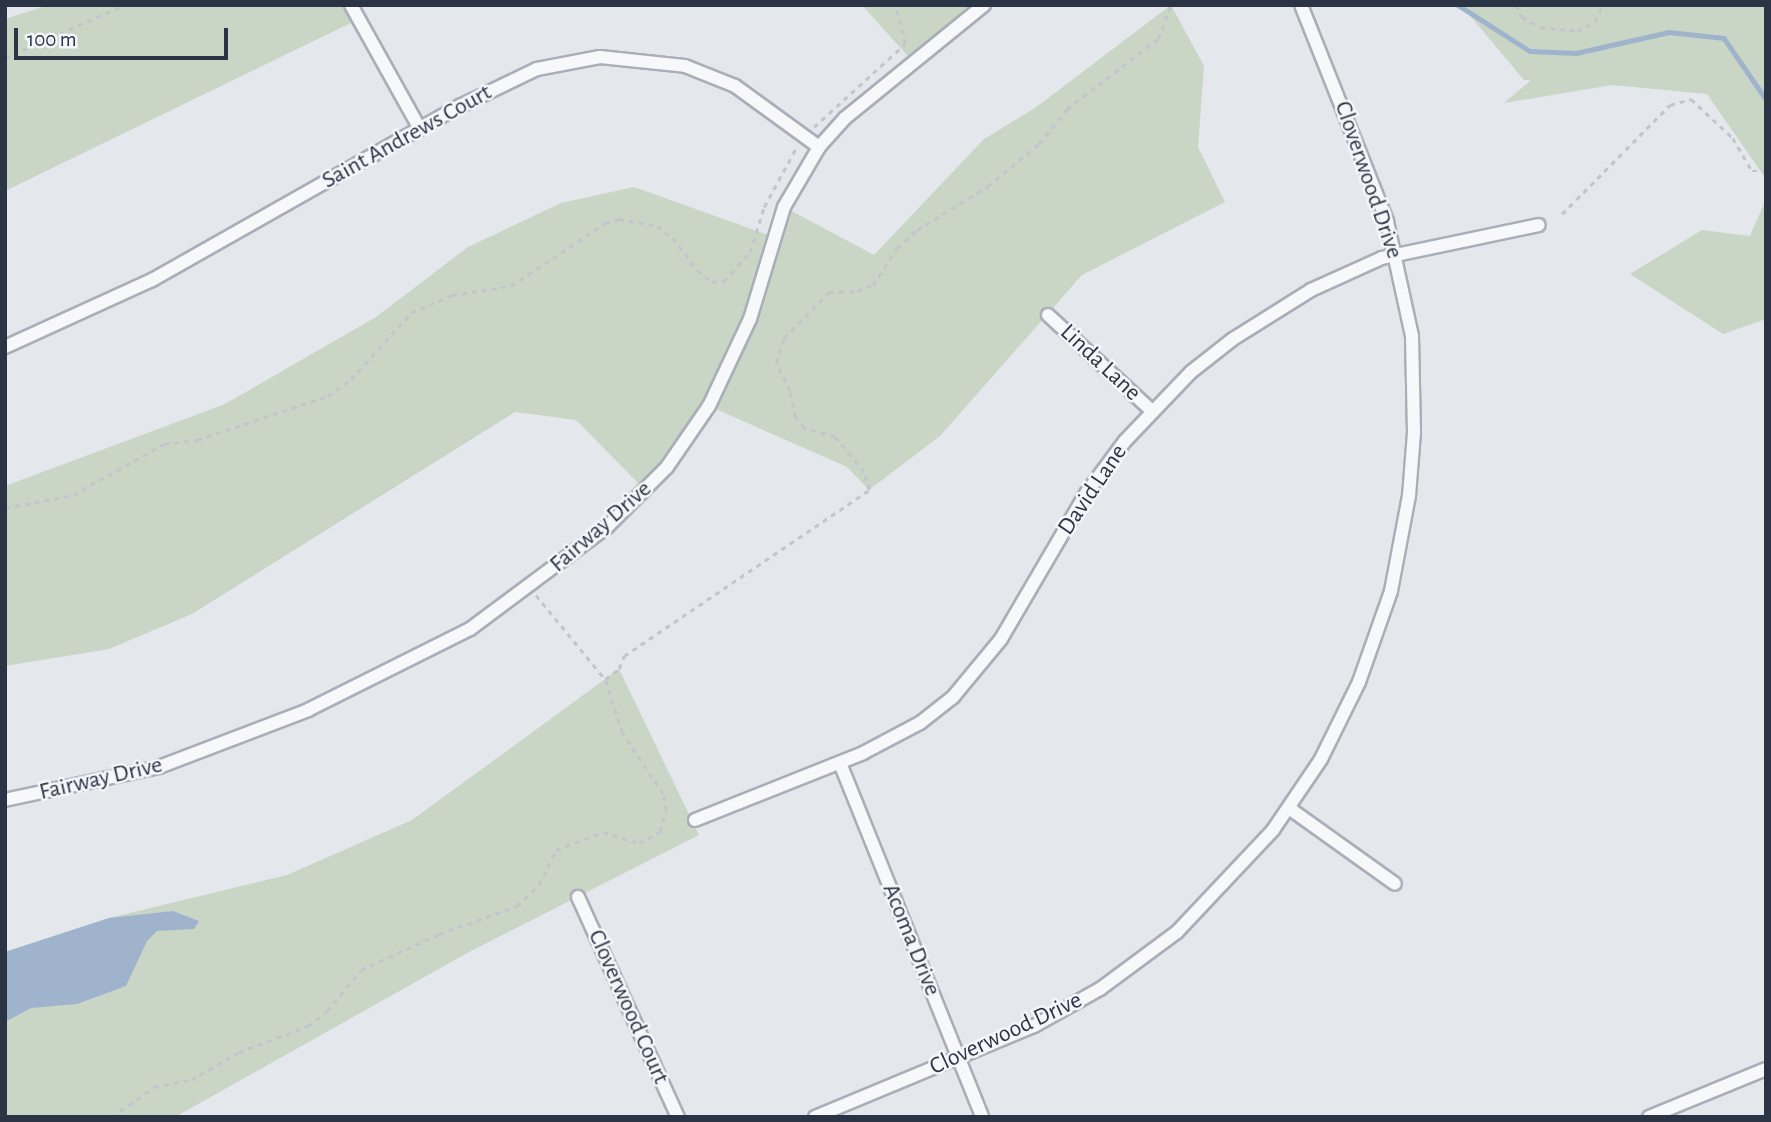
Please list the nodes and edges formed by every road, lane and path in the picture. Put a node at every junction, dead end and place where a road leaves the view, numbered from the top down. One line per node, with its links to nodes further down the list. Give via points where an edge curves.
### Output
1 (124, 5): 9 (path)
2 (351, 5): 11 (street)
3 (895, 5): 10 (path, via 905,44 827,110)
4 (984, 5): 13 (street, Fairway Drive, via 845,118)
5 (1171, 5): 23 (path, via 1158,39 1067,109 1039,144 988,186 917,230 897,248 873,285 829,292 785,338 776,363 790,391 795,417 804,428 835,437 864,472 869,490 624,656 620,668)
6 (1301, 5): 17 (street, Cloverwood Drive, via 1370,170)
7 (1516, 5): 8 (path, via 1522,17 1540,27 1577,31 1595,22)
8 (1602, 5)
9 (5, 58)
10 (814, 127)
11 (420, 129): 13 (street, Saint Andrews Court, via 537,69 622,57 685,66 735,86); 19 (street, Saint Andrews Court, via 152,280)
12 (796, 147): 21 (path, via 790,150 764,207 750,252 724,281 712,282 697,270 673,238 657,226 619,219 605,223 512,286 452,295 411,313 351,379 328,396 197,439 164,444 73,495)
13 (819, 147): 22 (street, Fairway Drive, via 784,207 734,359 686,442 631,504)
14 (1766, 171): 15 (path, via 1752,172 1733,138 1691,99 1670,105)
15 (1562, 215)
16 (1539, 225): 17 (street, David Lane)
17 (1396, 253): 20 (street, David Lane, via 1277,309 1191,372); 26 (street, Cloverwood Drive, via 1409,315 1415,379 1402,539 1391,591 1359,682 1321,759)
18 (1048, 315): 20 (street, Linda Lane)
19 (5, 347)
20 (1152, 411): 24 (street, David Lane, via 1087,492 1001,639 975,673 920,723)
21 (5, 508)
22 (530, 587): 23 (path); 25 (street, Fairway Drive, via 423,654 249,736 159,768)
23 (605, 679): 32 (path, via 622,733 663,794 666,811 660,832 639,843 603,832 556,850 539,885 517,906 439,934 361,970 308,1026 239,1052 191,1080 154,1087)
24 (840, 764): 27 (street, David Lane); 30 (street, Acoma Drive)
25 (5, 800)
26 (1289, 808): 28 (street); 30 (street, Cloverwood Drive, via 1216,895 1143,958 1082,1000)
27 (695, 820)
28 (1395, 884)
29 (578, 897): 33 (street, Cloverwood Court)
30 (958, 1058): 34 (street, Cloverwood Drive); 35 (street, Acoma Drive)
31 (1766, 1069): 36 (street)
32 (112, 1117)
33 (678, 1117)
34 (815, 1117)
35 (982, 1117)
36 (1649, 1117)

